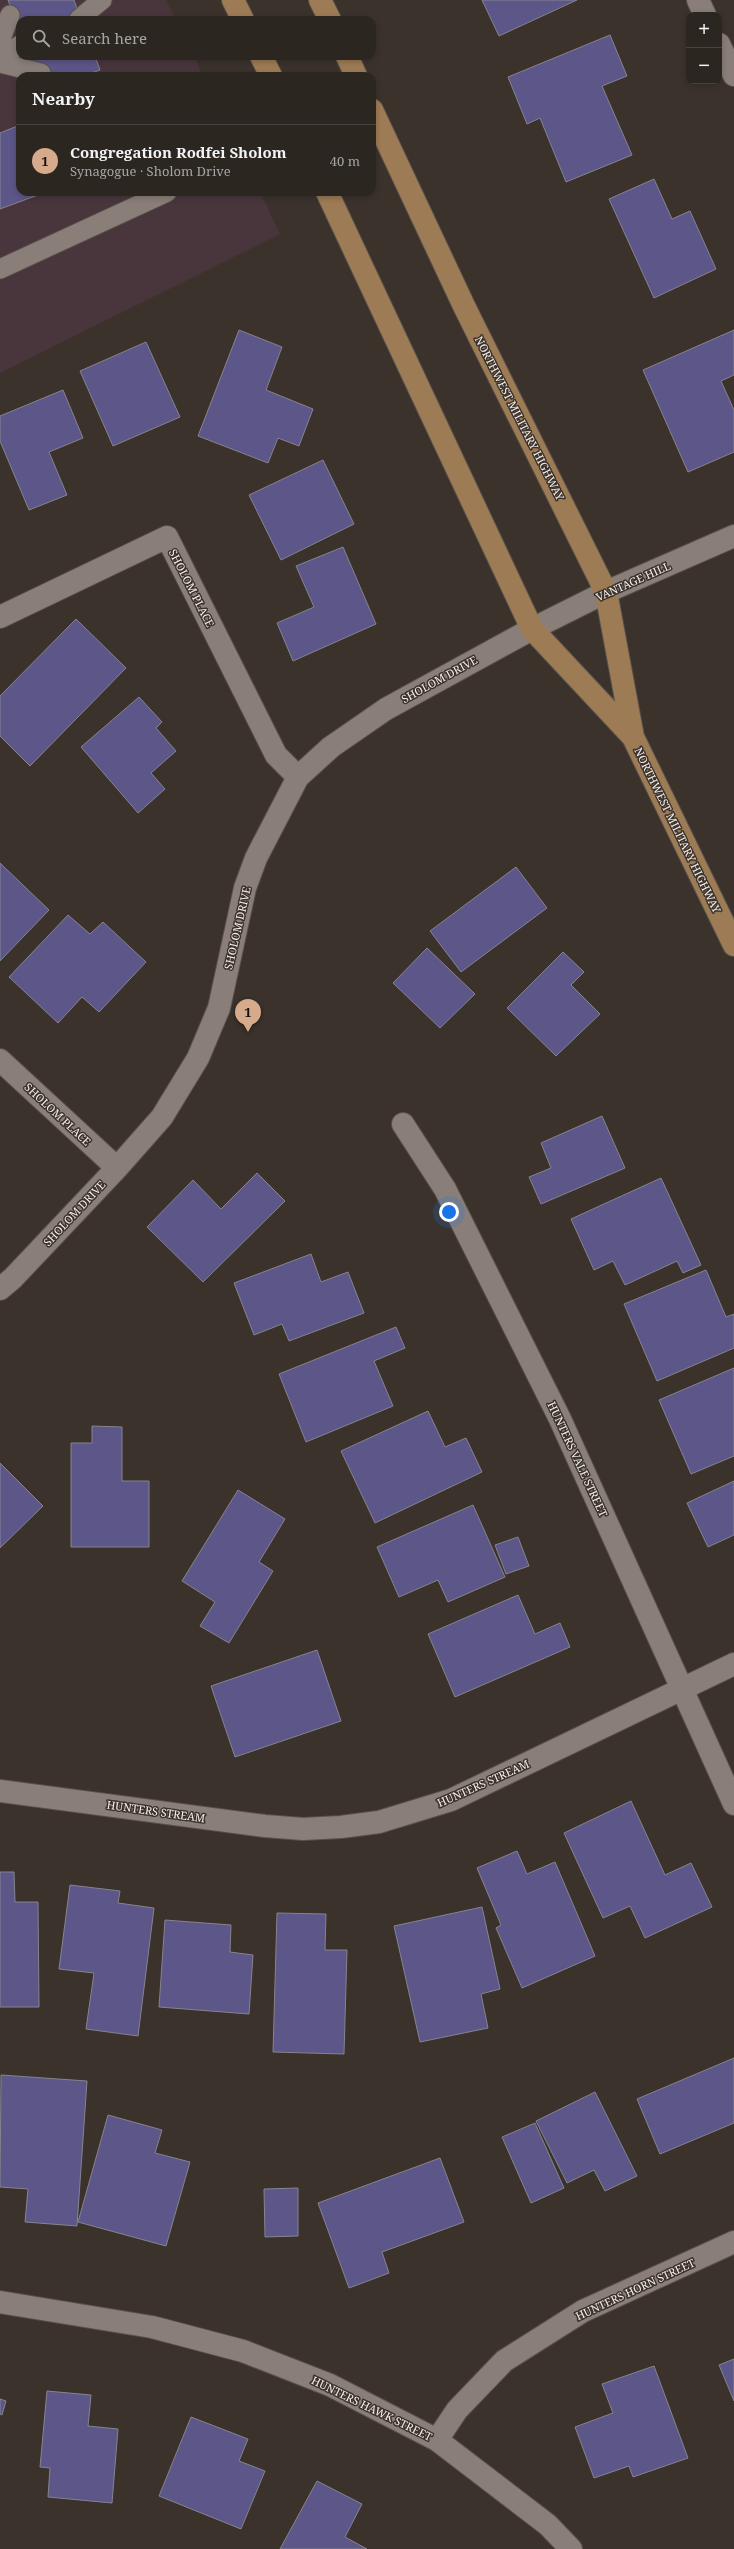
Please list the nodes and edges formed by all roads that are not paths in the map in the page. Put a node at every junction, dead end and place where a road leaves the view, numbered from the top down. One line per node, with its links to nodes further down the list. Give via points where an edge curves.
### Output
1 (102, 0): 8 (lane)
2 (108, 0): 9 (lane)
3 (233, 0): 10 (main road)
4 (320, 0): 11 (main road)
5 (698, 0): 6 (street)
6 (704, 12)
7 (10, 15): 12 (lane)
8 (82, 16)
9 (102, 16)
10 (241, 16)
11 (328, 16)
12 (0, 41)
13 (16, 47): 15 (lane)
14 (721, 48): 22 (street)
15 (0, 57)
16 (263, 60): 20 (main road)
17 (349, 60): 21 (main road)
18 (0, 63): 19 (lane)
19 (37, 72)
20 (269, 72)
21 (354, 72)
22 (734, 75)
23 (376, 119): 28 (main road, NORTHWEST MILITARY HIGHWAY, via 464,306)
24 (158, 196): 26 (lane)
25 (329, 196): 30 (main road, NORTHWEST MILITARY HIGHWAY)
26 (0, 269)
27 (734, 536): 28 (street, VANTAGE HILL)
28 (606, 592): 30 (street, VANTAGE HILL); 31 (main road, NORTHWEST MILITARY HIGHWAY)
29 (0, 617): 32 (street, SHOLOM PLACE, via 167,537 276,755)
30 (532, 629): 31 (main road, NORTHWEST MILITARY HIGHWAY); 32 (street, SHOLOM DRIVE, via 386,709 331,747)
31 (633, 737): 33 (main road, NORTHWEST MILITARY HIGHWAY)
32 (298, 777): 36 (street, SHOLOM DRIVE, via 256,858 245,888 220,1008 198,1058 162,1117)
33 (734, 945)
34 (0, 1060): 36 (street, SHOLOM PLACE)
35 (403, 1124): 39 (street, HUNTERS VALE STREET, via 445,1189 560,1419)
36 (117, 1168): 37 (street, SHOLOM DRIVE)
37 (0, 1289)
38 (734, 1664): 39 (street, HUNTERS STREAM)
39 (683, 1690): 40 (street, HUNTERS STREAM, via 451,1800 379,1822 318,1828 265,1826); 41 (street, HUNTERS VALE STREET)
40 (0, 1791)
41 (734, 1804)
42 (734, 2242): 44 (street, HUNTERS HORN STREET, via 583,2312 504,2361 456,2410)
43 (0, 2302): 44 (street, HUNTERS HAWK STREET, via 152,2327 243,2351 330,2385)
44 (437, 2440): 45 (street, HUNTERS HAWK STREET, via 548,2525)
45 (571, 2549)

